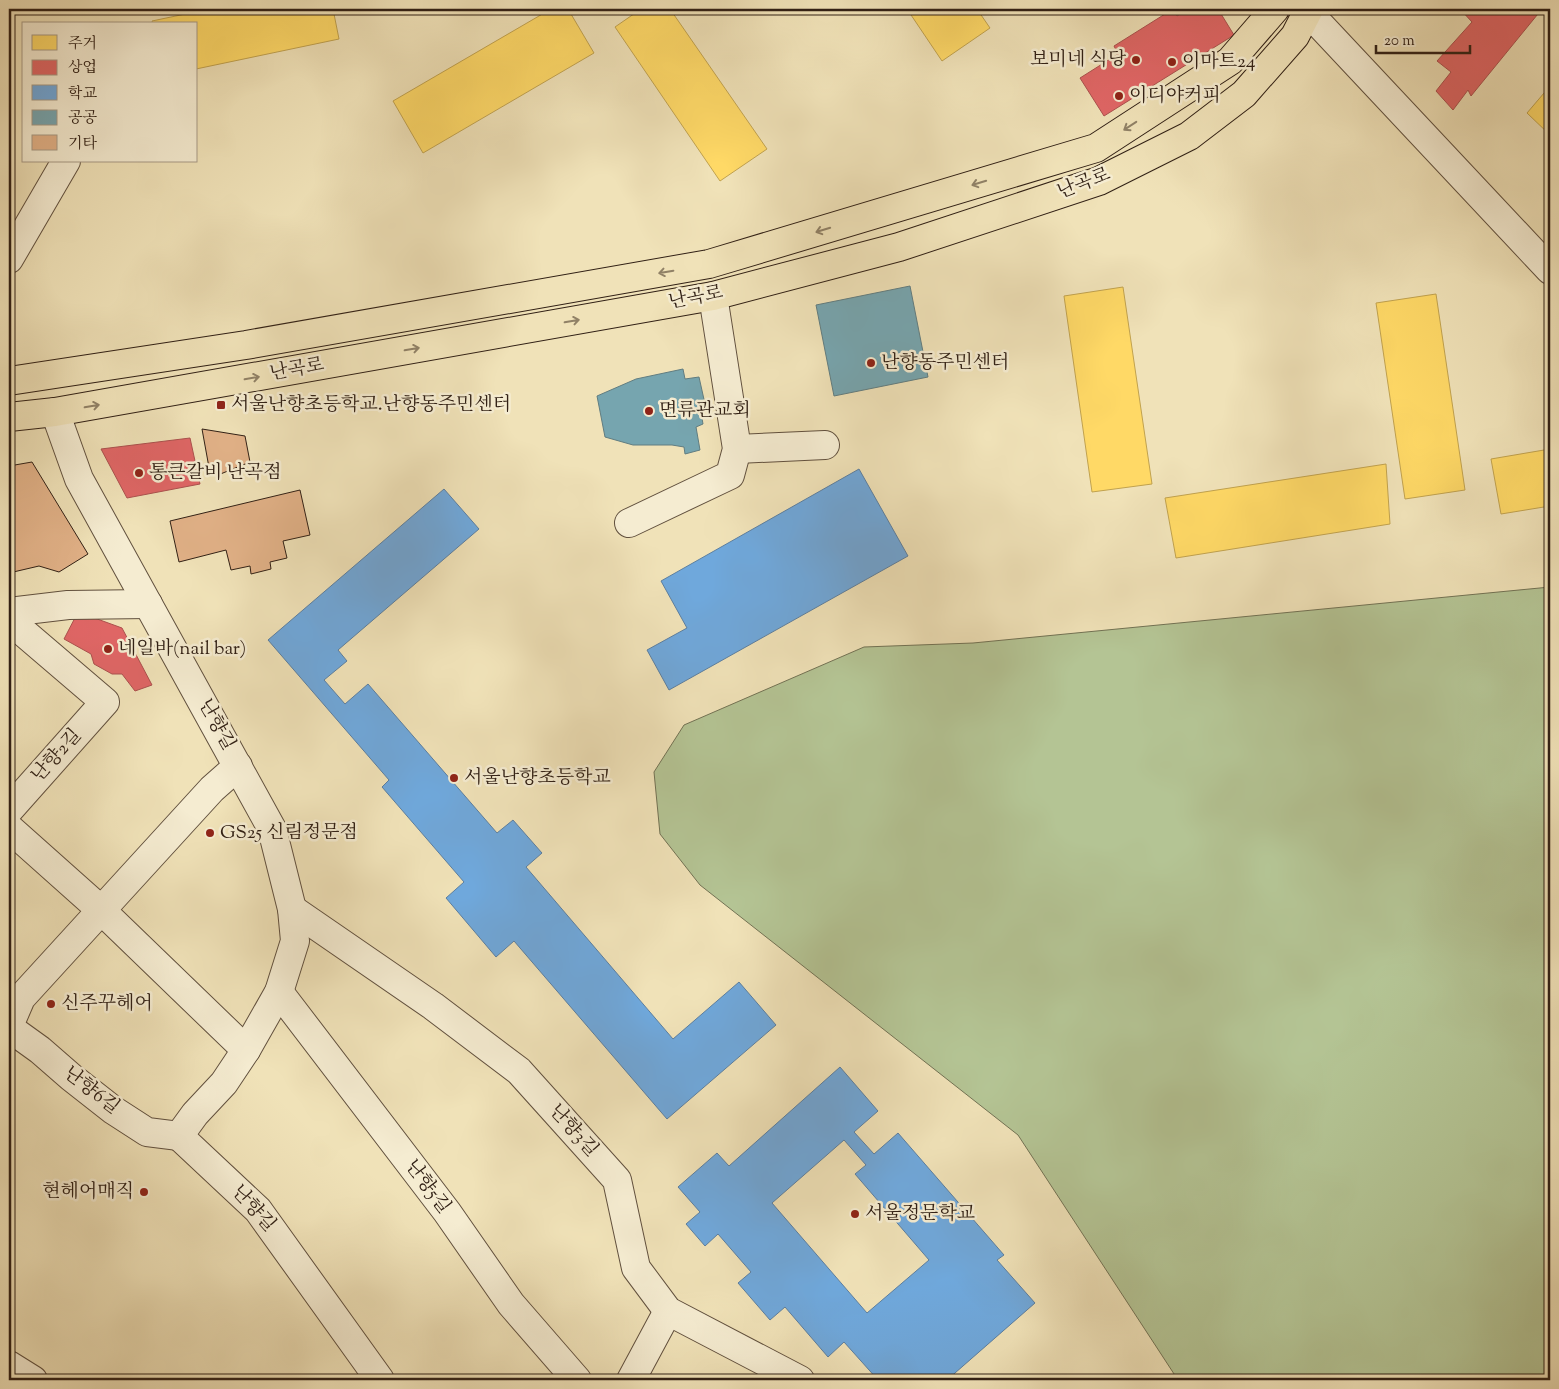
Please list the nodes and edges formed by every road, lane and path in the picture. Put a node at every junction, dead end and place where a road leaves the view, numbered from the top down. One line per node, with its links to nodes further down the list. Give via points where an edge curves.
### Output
1 (1275, 9): 7 (main road, 난곡로, one-way to 7, via 1230,60 1096,148 709,264 246,345)
2 (1308, 10): 5 (street); 6 (main road, 난곡로, via 1295,36 1244,94 1189,136 1099,181 899,247)
3 (65, 162): 4 (street)
4 (9, 259)
5 (1550, 270)
6 (713, 296): 8 (main road, 난곡로, one-way to 6); 11 (street)
7 (9, 381)
8 (55, 412): 9 (main road, 난곡로); 13 (street, 난향길, via 78,479)
9 (9, 417)
10 (825, 446): 11 (street)
11 (737, 449): 12 (street, via 730,475)
12 (628, 523)
13 (148, 604): 14 (street, via 68,605); 16 (street, 난향길)
14 (9, 612)
15 (9, 620): 17 (street, 난향2길, via 105,702)
16 (238, 766): 19 (street, 난향길, via 272,829); 20 (street, via 212,789)
17 (9, 810)
18 (9, 828): 20 (street)
19 (292, 909): 21 (street, 난향길, via 295,941); 25 (street, 난향3길, via 432,1006 518,1071 617,1180 636,1268)
20 (101, 910): 22 (street, via 21,998); 23 (street)
21 (279, 992): 23 (street, 난향길); 29 (street, 난향5길, via 447,1212 511,1304)
22 (10, 1030): 24 (street, 난향6길, via 40,1050 113,1110 147,1132)
23 (246, 1050): 24 (street, 난향길, via 224,1083)
24 (179, 1136): 28 (street, 난향길, via 258,1210)
25 (668, 1311): 30 (street); 31 (street, 난향3길)
26 (9, 1366): 27 (street)
27 (32, 1380)
28 (380, 1380)
29 (576, 1380)
30 (631, 1380)
31 (800, 1380)

